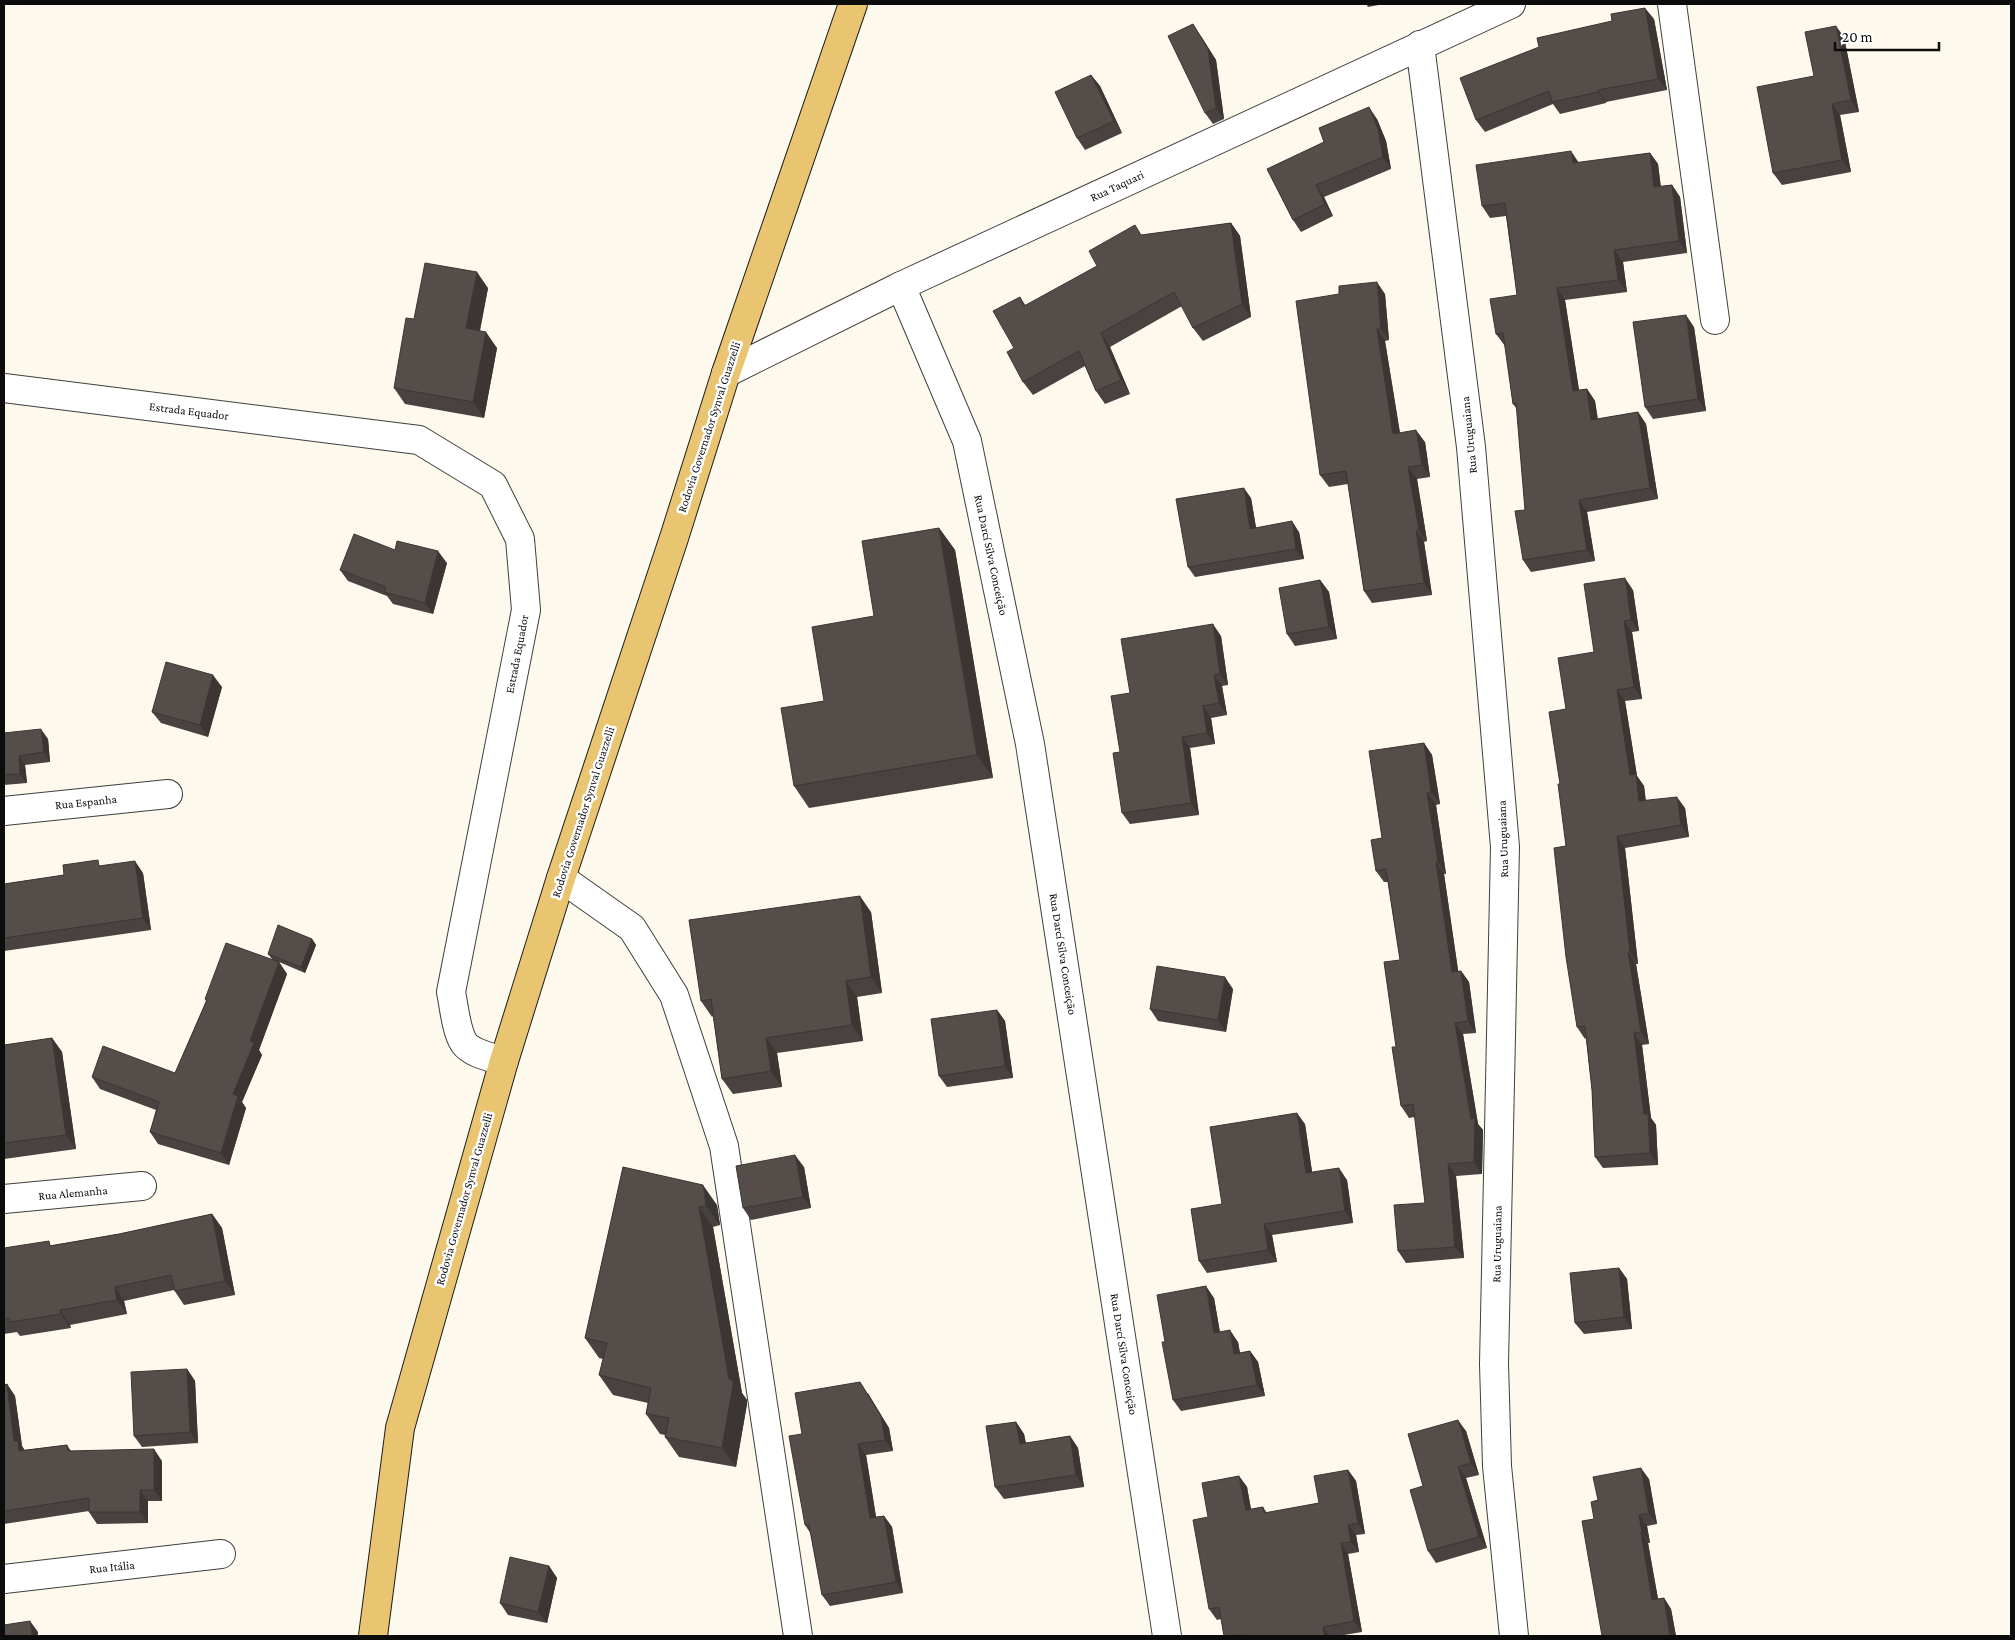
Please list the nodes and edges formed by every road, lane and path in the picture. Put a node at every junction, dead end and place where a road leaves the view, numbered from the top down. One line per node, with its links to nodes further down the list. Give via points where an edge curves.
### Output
1 (853, 4): 7 (main road, Rodovia Governador Synval Guazzelli)
2 (1511, 4): 4 (street, Rua Taquari)
3 (1672, 4): 6 (street)
4 (1420, 45): 5 (street, Rua Taquari); 20 (street, Rua Uruguaiana, via 1471,447 1505,848 1494,1364 1497,1466)
5 (901, 286): 7 (street, Rua Taquari); 19 (street, Rua Darcí Silva Conceição, via 967,440 1030,744)
6 (1715, 320)
7 (726, 373): 11 (main road, Rodovia Governador Synval Guazzelli)
8 (4, 388): 12 (street, Estrada Equador, via 419,440 492,486 520,539 526,610 451,992 464,1043 480,1054)
9 (168, 794): 10 (street, Rua Espanha)
10 (4, 811)
11 (561, 878): 12 (main road, Rodovia Governador Synval Guazzelli); 18 (street, via 632,928 674,995 724,1146)
12 (504, 1061): 17 (main road, Rodovia Governador Synval Guazzelli, via 400,1428)
13 (142, 1186): 14 (street, Rua Alemanha)
14 (4, 1199)
15 (221, 1554): 16 (street, Rua Itália)
16 (4, 1579)
17 (373, 1636)
18 (798, 1636)
19 (1167, 1636)
20 (1514, 1636)

